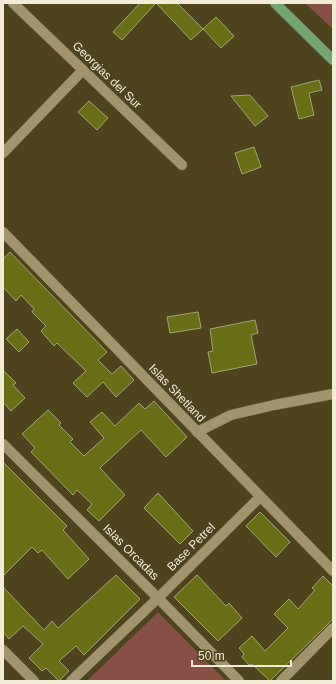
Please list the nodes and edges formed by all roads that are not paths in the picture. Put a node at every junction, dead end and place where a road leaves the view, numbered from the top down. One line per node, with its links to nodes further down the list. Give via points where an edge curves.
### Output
1 (13, 3): 4 (street, Georgias del Sur)
2 (275, 3): 3 (main road)
3 (333, 60)
4 (83, 70): 5 (street); 6 (street, Georgias del Sur)
5 (3, 153)
6 (182, 165)
7 (3, 232): 9 (street, Islas Shetland)
8 (333, 394): 9 (street, via 230,415)
9 (197, 432): 11 (street, Islas Shetland)
10 (3, 444): 13 (street, Islas Orcadas)
11 (260, 497): 12 (street, Islas Shetland); 13 (street, Base Petrel)
12 (333, 571)
13 (158, 598): 17 (street, Base Petrel); 18 (street, Islas Orcadas)
14 (333, 628): 19 (street)
15 (3, 650): 16 (street)
16 (34, 681)
17 (71, 681)
18 (239, 681)
19 (281, 681)

